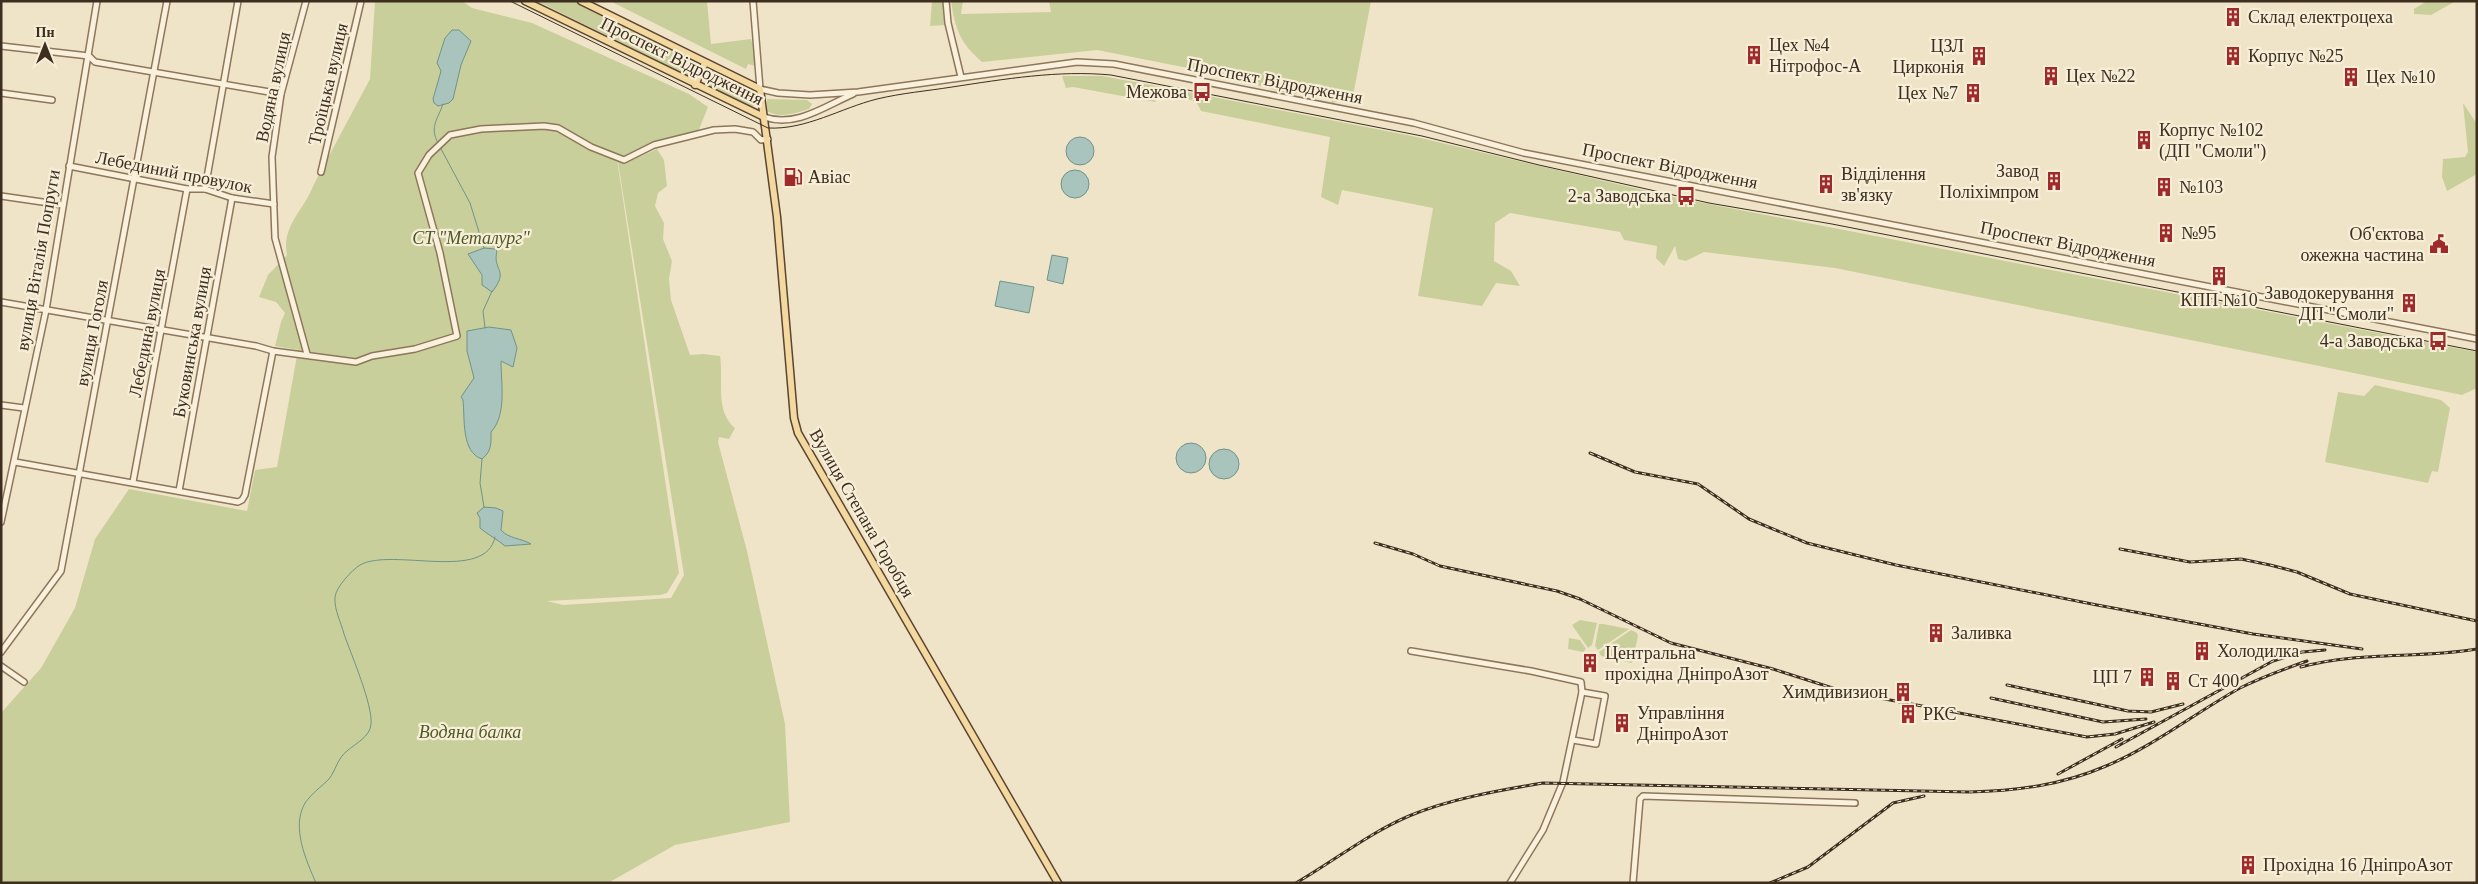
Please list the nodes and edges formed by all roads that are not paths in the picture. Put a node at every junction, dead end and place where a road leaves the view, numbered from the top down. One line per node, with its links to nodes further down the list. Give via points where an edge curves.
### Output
1 (97, 1): 11 (street, вулиця Віталія Попруги)
2 (167, 1): 13 (street, вулиця Гоголя)
3 (238, 1): 15 (street)
4 (306, 1): 20 (street, Водяна вулиця)
5 (361, 1): 27 (street, Троїцька вулиця)
6 (525, 1): 16 (main road, Проспект Відродження)
7 (581, 1): 12 (main road, Проспект Відродження)
8 (753, 1): 17 (street)
9 (946, 1): 14 (street)
10 (1, 46): 11 (street)
11 (89, 56): 13 (street, via 95,62); 26 (street, вулиця Віталія Попруги)
12 (705, 63): 16 (main road); 17 (main road, Проспект Відродження)
13 (155, 73): 15 (street); 28 (street, вулиця Гоголя)
14 (961, 76): 18 (street, Проспект Відродження); 40 (street, Проспект Відродження, via 1077,62 1114,64 1414,123 1524,153)
15 (222, 84): 20 (street); 30 (street)
16 (695, 85): 22 (main road, Проспект Відродження)
17 (760, 89): 18 (street, Проспект Відродження, via 810,95); 22 (main road, Вулиця Степана Горобця)
18 (858, 92): 22 (street, Проспект Відродження, via 800,118)
19 (1, 93): 21 (street)
20 (281, 94): 33 (street, Водяна вулиця, via 272,157)
21 (52, 100)
22 (764, 118): 23 (main road, Вулиця Степана Горобця)
23 (767, 130): 24 (street); 25 (main road, Вулиця Степана Горобця)
24 (753, 132): 25 (street, via 758,139); 42 (street, via 714,130 654,145 624,160 554,128 520,127 453,133 428,155 418,173 440,252 458,332 456,338 356,362)
25 (768, 139): 58 (main road, Вулиця Степана Горобця, via 798,433)
26 (69, 166): 28 (street, Лебединий провулок); 34 (street, вулиця Віталія Попруги)
27 (321, 172)
28 (136, 178): 29 (street, Лебединий провулок); 37 (street, вулиця Гоголя)
29 (188, 189): 30 (street, Лебединий провулок); 38 (street, Лебедина вулиця)
30 (205, 189): 32 (street, Лебединий провулок)
31 (1, 196): 34 (street)
32 (232, 198): 33 (street, Лебединий провулок); 39 (street, Буковинська вулиця)
33 (274, 204): 42 (street, Водяна вулиця, via 275,238)
34 (62, 206): 36 (street, вулиця Віталія Попруги)
35 (1, 302): 36 (street)
36 (46, 310): 37 (street); 44 (street, вулиця Віталія Попруги)
37 (108, 320): 38 (street); 46 (street, вулиця Гоголя)
38 (162, 329): 39 (street); 47 (street, Лебедина вулиця)
39 (206, 338): 41 (street); 48 (street, Буковинська вулиця)
40 (2477, 339)
41 (273, 351): 42 (street); 48 (street, via 242,500 238,502)
42 (307, 354)
43 (1, 405): 44 (street)
44 (24, 408): 45 (street, вулиця Віталія Попруги)
45 (15, 462): 46 (street); 49 (street, вулиця Віталія Попруги)
46 (80, 472): 47 (street); 52 (street, вулиця Гоголя, via 61,571)
47 (133, 482): 48 (street)
48 (179, 491)
49 (2, 514): 50 (street, вулиця Віталія Попруги)
50 (1, 522)
51 (1411, 651): 55 (street, via 1580,682)
52 (1, 652)
53 (1, 666): 54 (street)
54 (24, 682)
55 (1582, 692): 56 (street); 56 (street, via 1604,696 1596,744)
56 (1573, 740): 59 (street, via 1552,811)
57 (1855, 803): 60 (street, via 1643,796 1640,799)
58 (1058, 883)
59 (1510, 883)
60 (1634, 883)

